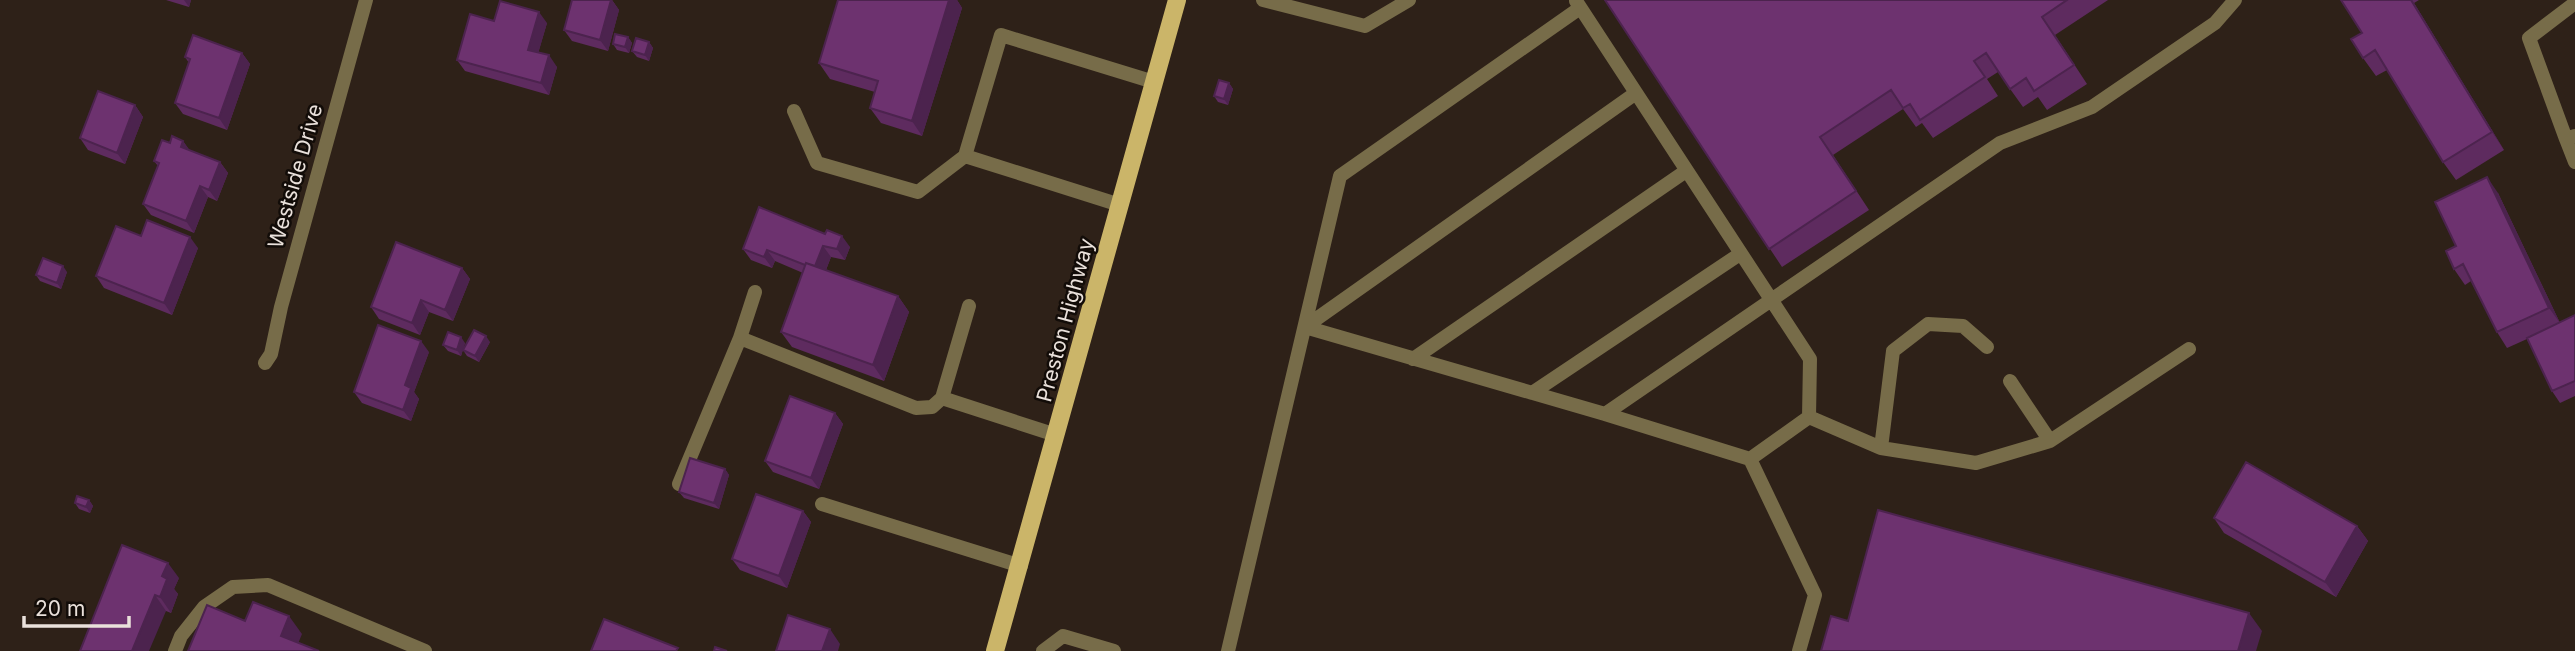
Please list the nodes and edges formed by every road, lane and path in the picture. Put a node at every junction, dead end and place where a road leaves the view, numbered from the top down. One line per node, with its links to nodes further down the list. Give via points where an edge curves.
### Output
1 (366, 0): 25 (street, Westside Drive)
2 (1177, 0): 8 (main road, Preston Highway)
3 (1263, 0): 5 (street, via 1365,26)
4 (2235, 0): 18 (street, via 2215,23 2092,107 2000,143)
5 (1399, 2)
6 (1578, 4): 9 (street); 20 (street, via 1340,176)
7 (2575, 4): 11 (street, via 2529,38)
8 (1154, 82): 12 (street, via 1001,35); 15 (main road, Preston Highway)
9 (1636, 93): 14 (street); 20 (street)
10 (794, 111): 12 (street, via 817,163 918,192)
11 (2570, 137): 13 (street)
12 (965, 156): 15 (street)
13 (2575, 162)
14 (1686, 171): 16 (street); 24 (street)
15 (1120, 205): 31 (main road, Preston Highway)
16 (1740, 254): 18 (street); 27 (street)
17 (755, 292): 21 (street)
18 (1772, 299): 29 (street); 30 (street, via 1810,359)
19 (969, 306): 28 (street)
20 (1305, 327): 24 (street); 43 (street)
21 (740, 338): 28 (street, via 916,408 932,407); 35 (street)
22 (1987, 347): 33 (street, via 1963,326 1928,324 1893,351)
23 (2189, 349): 32 (street)
24 (1413, 359): 27 (street)
25 (265, 363)
26 (2010, 380): 32 (street)
27 (1532, 393): 29 (street)
28 (942, 398): 31 (street)
29 (1605, 415): 34 (street)
30 (1809, 417): 33 (street); 34 (street)
31 (1056, 435): 37 (main road, Preston Highway)
32 (2050, 441): 33 (street, via 1976,463)
33 (1881, 449)
34 (1750, 459): 44 (street, via 1815,595)
35 (679, 484)
36 (822, 504): 37 (street)
37 (1021, 566): 38 (main road, Preston Highway)
38 (1001, 650)
39 (175, 651): 40 (street, via 204,607 233,587 268,585)
40 (425, 651)
41 (1043, 651): 42 (street, via 1063,636)
42 (1114, 651)
43 (1228, 651)
44 (1799, 651)

